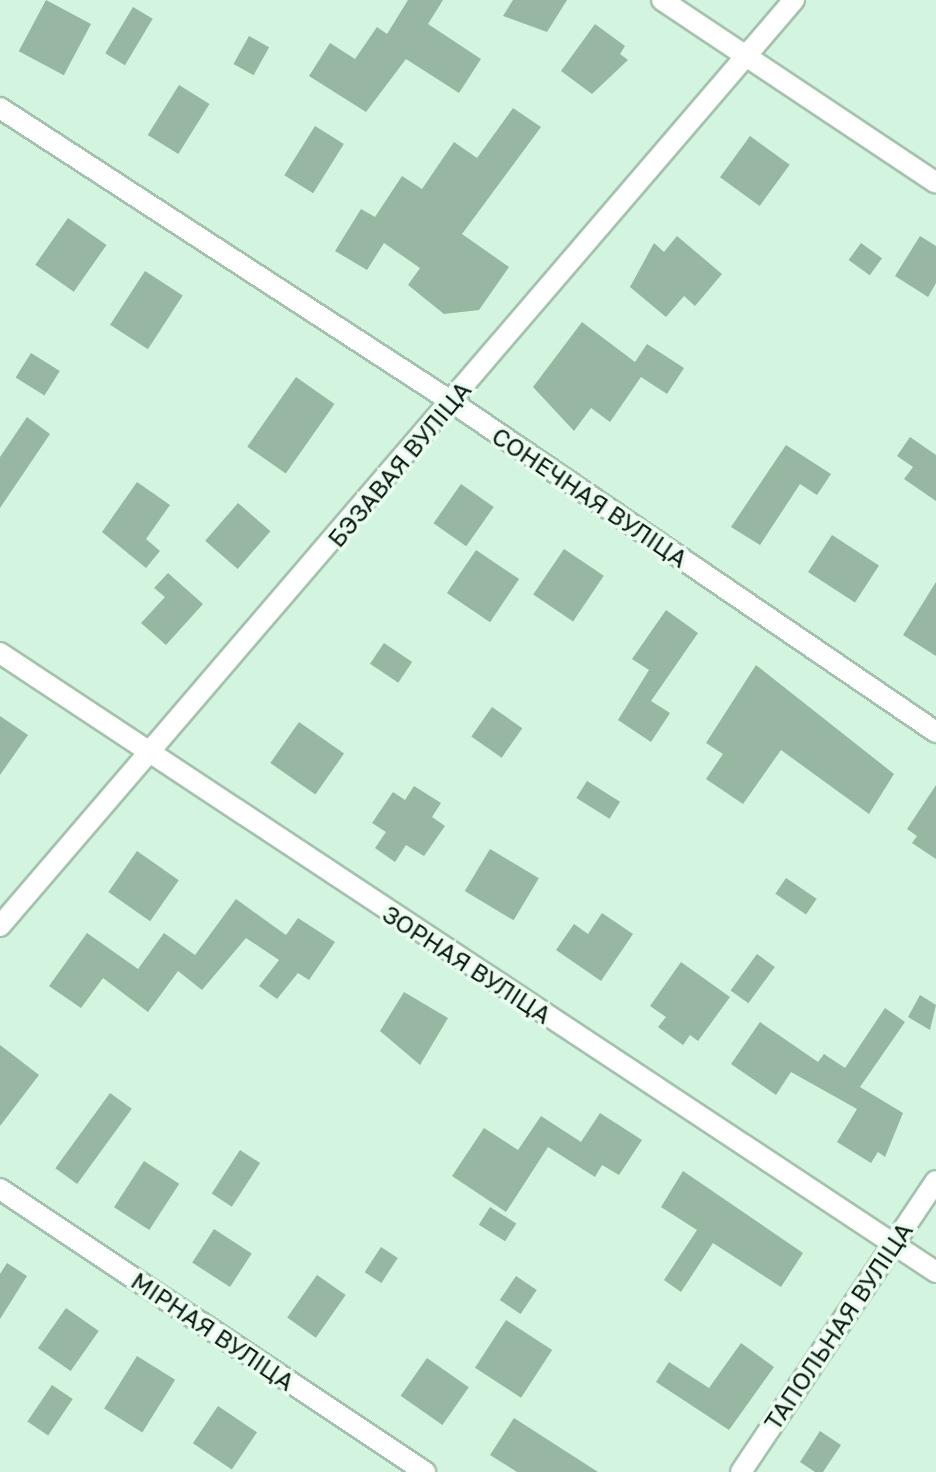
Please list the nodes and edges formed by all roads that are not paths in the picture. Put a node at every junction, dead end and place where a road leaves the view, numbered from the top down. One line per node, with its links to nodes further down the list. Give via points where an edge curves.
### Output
1 (662, 0): 3 (street)
2 (794, 0): 3 (street, БЭЗАВАЯ ВУЛІЦА)
3 (748, 57): 5 (street); 6 (street, БЭЗАВАЯ ВУЛІЦА)
4 (0, 108): 6 (street, СОНЕЧНАЯ ВУЛІЦА)
5 (936, 183)
6 (452, 402): 8 (street, СОНЕЧНАЯ ВУЛІЦА); 9 (street, БЭЗАВАЯ ВУЛІЦА)
7 (0, 653): 9 (street, ЗОРНАЯ ВУЛІЦА)
8 (936, 732)
9 (150, 757): 10 (street, БЭЗАВАЯ ВУЛІЦА); 13 (street, ЗОРНАЯ ВУЛІЦА)
10 (0, 926)
11 (936, 1181): 13 (street, ТАПОЛЬНАЯ ВУЛІЦА)
12 (0, 1189): 15 (street, МІРНАЯ ВУЛІЦА)
13 (892, 1243): 14 (street, ЗОРНАЯ ВУЛІЦА); 16 (street, ТАПОЛЬНАЯ ВУЛІЦА)
14 (936, 1272)
15 (425, 1472)
16 (741, 1472)

